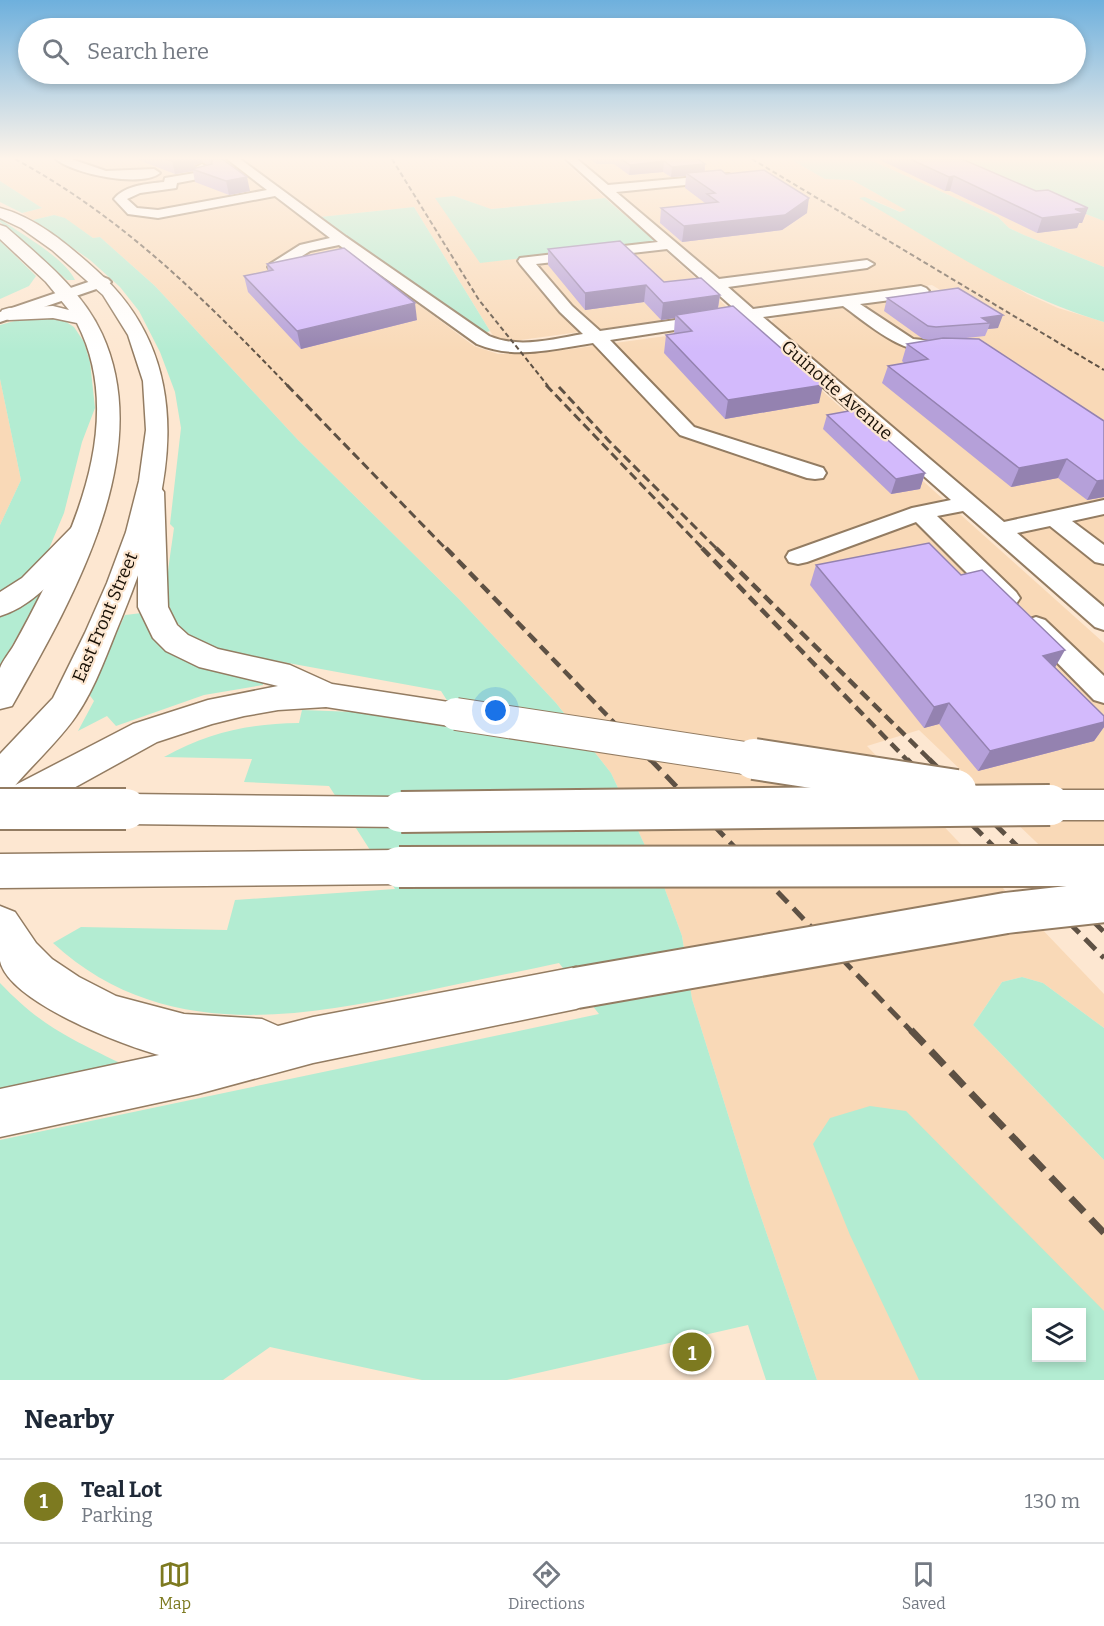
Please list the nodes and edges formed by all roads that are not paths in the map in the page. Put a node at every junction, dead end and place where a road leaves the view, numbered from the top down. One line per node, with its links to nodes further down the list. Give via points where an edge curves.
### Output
1 (24, 223): 9 (main road, East Front Street, via 77,259)
2 (319, 223): 5 (street)
3 (643, 223): 6 (street, Guinotte Avenue)
4 (0, 230): 11 (main road)
5 (341, 240): 8 (street, via 305,248); 17 (street, via 483,340 515,348)
6 (669, 246): 10 (street, Guinotte Avenue); 17 (street, via 525,261 566,309)
7 (867, 264): 10 (street)
8 (275, 267)
9 (103, 282): 11 (street); 20 (main road, East Front Street, via 137,328 148,358 157,424)
10 (715, 284): 15 (street, Guinotte Avenue)
11 (64, 291): 14 (street); 16 (main road)
12 (921, 291): 13 (street)
13 (844, 300): 15 (street); 18 (street, via 907,343 931,348)
14 (3, 312): 16 (main road, via 53,312)
15 (749, 314): 17 (street); 21 (street, Guinotte Avenue)
16 (83, 319): 26 (main road, via 93,335 107,376 110,422 101,473)
17 (598, 337): 19 (street, via 687,431)
18 (961, 346)
19 (815, 473)
20 (151, 492): 32 (main road, via 153,607 164,631 177,643 210,659 279,673); 34 (main road, East Front Street, via 121,587 66,705)
21 (969, 503): 23 (street); 25 (street, Guinotte Avenue)
22 (1104, 507): 24 (street)
23 (920, 513): 27 (street); 31 (street)
24 (1054, 518): 25 (street); 28 (street)
25 (999, 530): 30 (street, Guinotte Avenue)
26 (84, 531): 29 (main road, via 32,584); 33 (main road, via 32,641)
27 (798, 556)
28 (1104, 557)
29 (0, 606)
30 (1104, 621)
31 (1104, 693)
32 (326, 695): 35 (main road, bridge); 37 (main road, via 255,702 171,723 120,744)
33 (0, 697)
34 (0, 778)
35 (1050, 805): 36 (main road); 37 (main road, bridge, via 401,812)
36 (1104, 805)
37 (0, 809)
38 (1104, 866): 39 (main road, bridge)
39 (0, 871)
40 (1104, 902): 42 (main road, bridge, via 1006,913 576,988)
41 (0, 925): 42 (main road, via 29,967 44,979 82,1004 122,1022 188,1039)
42 (313, 1040): 43 (main road, via 198,1070)
43 (0, 1113)

